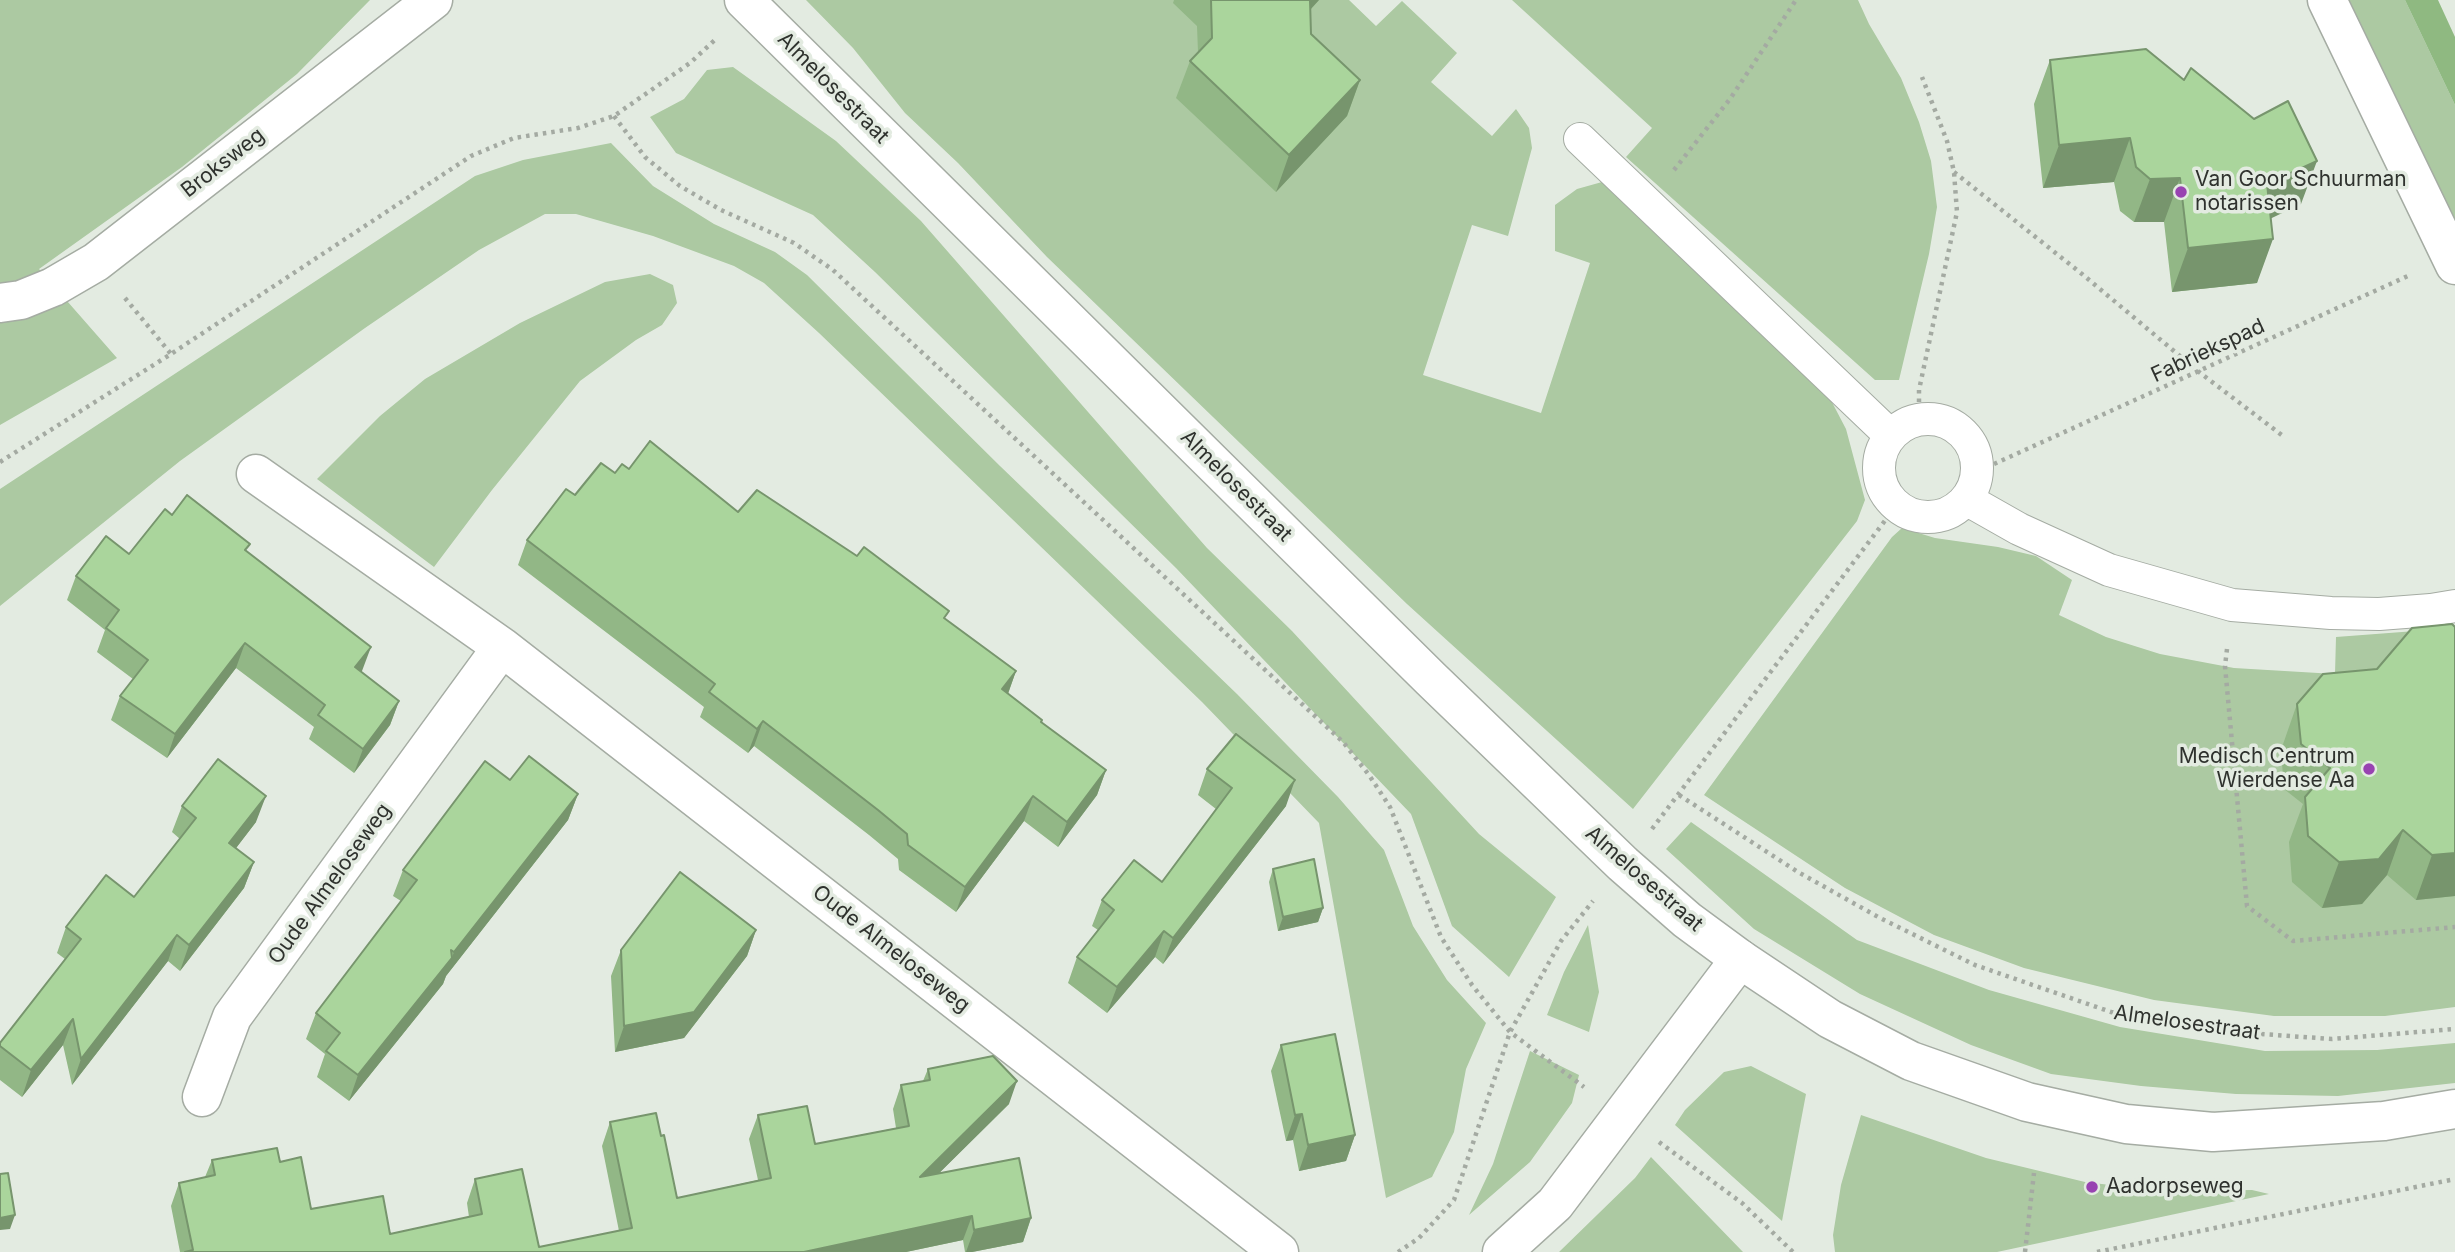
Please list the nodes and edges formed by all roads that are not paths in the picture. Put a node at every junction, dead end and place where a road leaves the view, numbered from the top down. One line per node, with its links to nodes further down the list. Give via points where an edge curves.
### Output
1 (433, 0): 6 (street, Broksweg, via 96,262 53,287)
2 (2327, 0): 5 (street)
3 (748, 4): 12 (street, Almelosestraat, via 1623,864)
4 (1580, 139): 7 (lane)
5 (2453, 261)
6 (0, 303)
7 (1891, 436): 9 (lane, via 1920,419 1953,426 1965,436 1977,467); 9 (lane, via 1878,468 1883,489 1896,506 1919,517 1933,517)
8 (256, 474): 11 (street, Oude Almeloseweg)
9 (1966, 499): 10 (lane, via 2109,570 2232,604 2379,614)
10 (2455, 606)
11 (502, 647): 13 (street, Oude Almeloseweg, via 232,1017); 15 (street, Oude Almeloseweg)
12 (1740, 959): 14 (street, Almelosestraat, via 1830,1019 1911,1061 2027,1102 2126,1124 2213,1132 2384,1121); 16 (street, via 1555,1204)
13 (202, 1097)
14 (2455, 1109)
15 (1279, 1252)
16 (1502, 1252)

